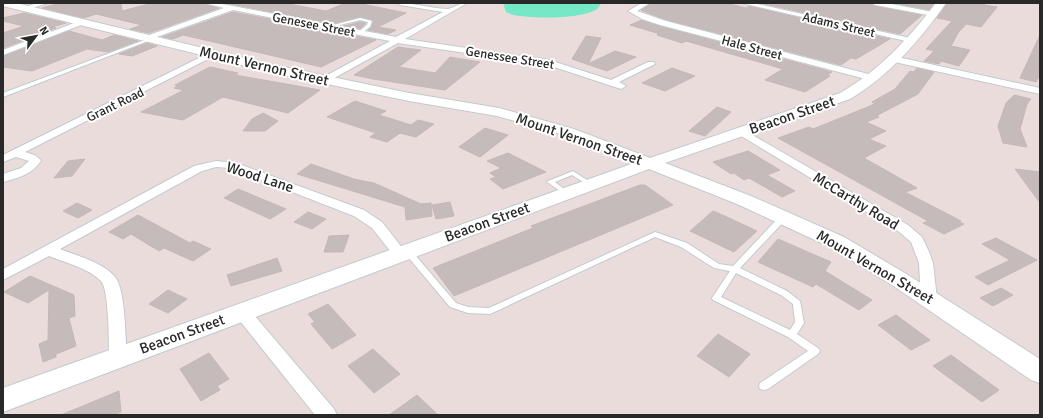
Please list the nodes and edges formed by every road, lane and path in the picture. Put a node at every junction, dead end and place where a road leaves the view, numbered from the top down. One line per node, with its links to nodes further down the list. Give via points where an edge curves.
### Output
1 (4, 3): 10 (main road, Mount Vernon Street)
2 (45, 3): 10 (street)
3 (207, 3): 11 (street, Genesee Street)
4 (248, 3): 11 (street)
5 (400, 3): 13 (street)
6 (464, 3): 13 (street)
7 (647, 3): 24 (street, Hale Street, via 631,11 645,18)
8 (744, 3): 19 (street, Adams Street)
9 (875, 3): 12 (street)
10 (26, 8): 14 (main road, Mount Vernon Street)
11 (233, 8): 15 (street, Genesee Street); 17 (street)
12 (937, 9): 19 (main road, Beacon Street)
13 (449, 11): 18 (street)
14 (85, 22): 17 (main road, Mount Vernon Street); 20 (street)
15 (328, 27): 16 (street, Genesee Street); 16 (lane, via 360,19 370,21 369,26)
16 (359, 33): 18 (street, Genesee Street)
17 (148, 39): 21 (main road, Mount Vernon Street); 29 (lane)
18 (397, 40): 25 (street); 26 (street, Genessee Street, via 549,63)
19 (910, 40): 22 (main road, Beacon Street)
20 (3, 53)
21 (214, 54): 25 (main road, Mount Vernon Street); 31 (street, Grant Road)
22 (893, 59): 24 (main road, Beacon Street); 28 (street)
23 (651, 64): 26 (street)
24 (873, 78): 30 (main road, Beacon Street, via 845,96)
25 (325, 80): 33 (main road, Mount Vernon Street, via 499,112 569,132)
26 (611, 83): 27 (street, Genessee Street)
27 (621, 86)
28 (1040, 92)
29 (3, 95)
30 (742, 132): 33 (main road, Beacon Street); 40 (street, McCarthy Road, via 903,228 917,240 926,263)
31 (15, 153): 32 (street, Grant Road); 34 (street, via 34,158 35,161 24,171)
32 (3, 159)
33 (651, 163): 35 (main road, Mount Vernon Street); 37 (main road, Beacon Street)
34 (3, 178)
35 (784, 217): 38 (lane); 40 (main road, Mount Vernon Street, via 853,251)
36 (48, 250): 37 (street, Wood Lane, via 193,171 222,164 236,166 359,213 377,225); 39 (street, Wood Lane); 43 (street, via 100,273 110,282 114,294)
37 (403, 253): 38 (lane, via 453,305 468,310 490,310 655,234 684,245 717,266); 41 (main road, Beacon Street)
38 (735, 269): 42 (lane, via 784,293 797,303 800,323); 42 (lane, via 716,298)
39 (3, 274)
40 (929, 299): 44 (main road, Mount Vernon Street)
41 (242, 312): 43 (main road, Beacon Street); 47 (street)
42 (791, 335): 45 (lane, via 815,351)
43 (118, 357): 46 (main road, Beacon Street)
44 (1040, 372)
45 (764, 386)
46 (3, 400)
47 (327, 415)

